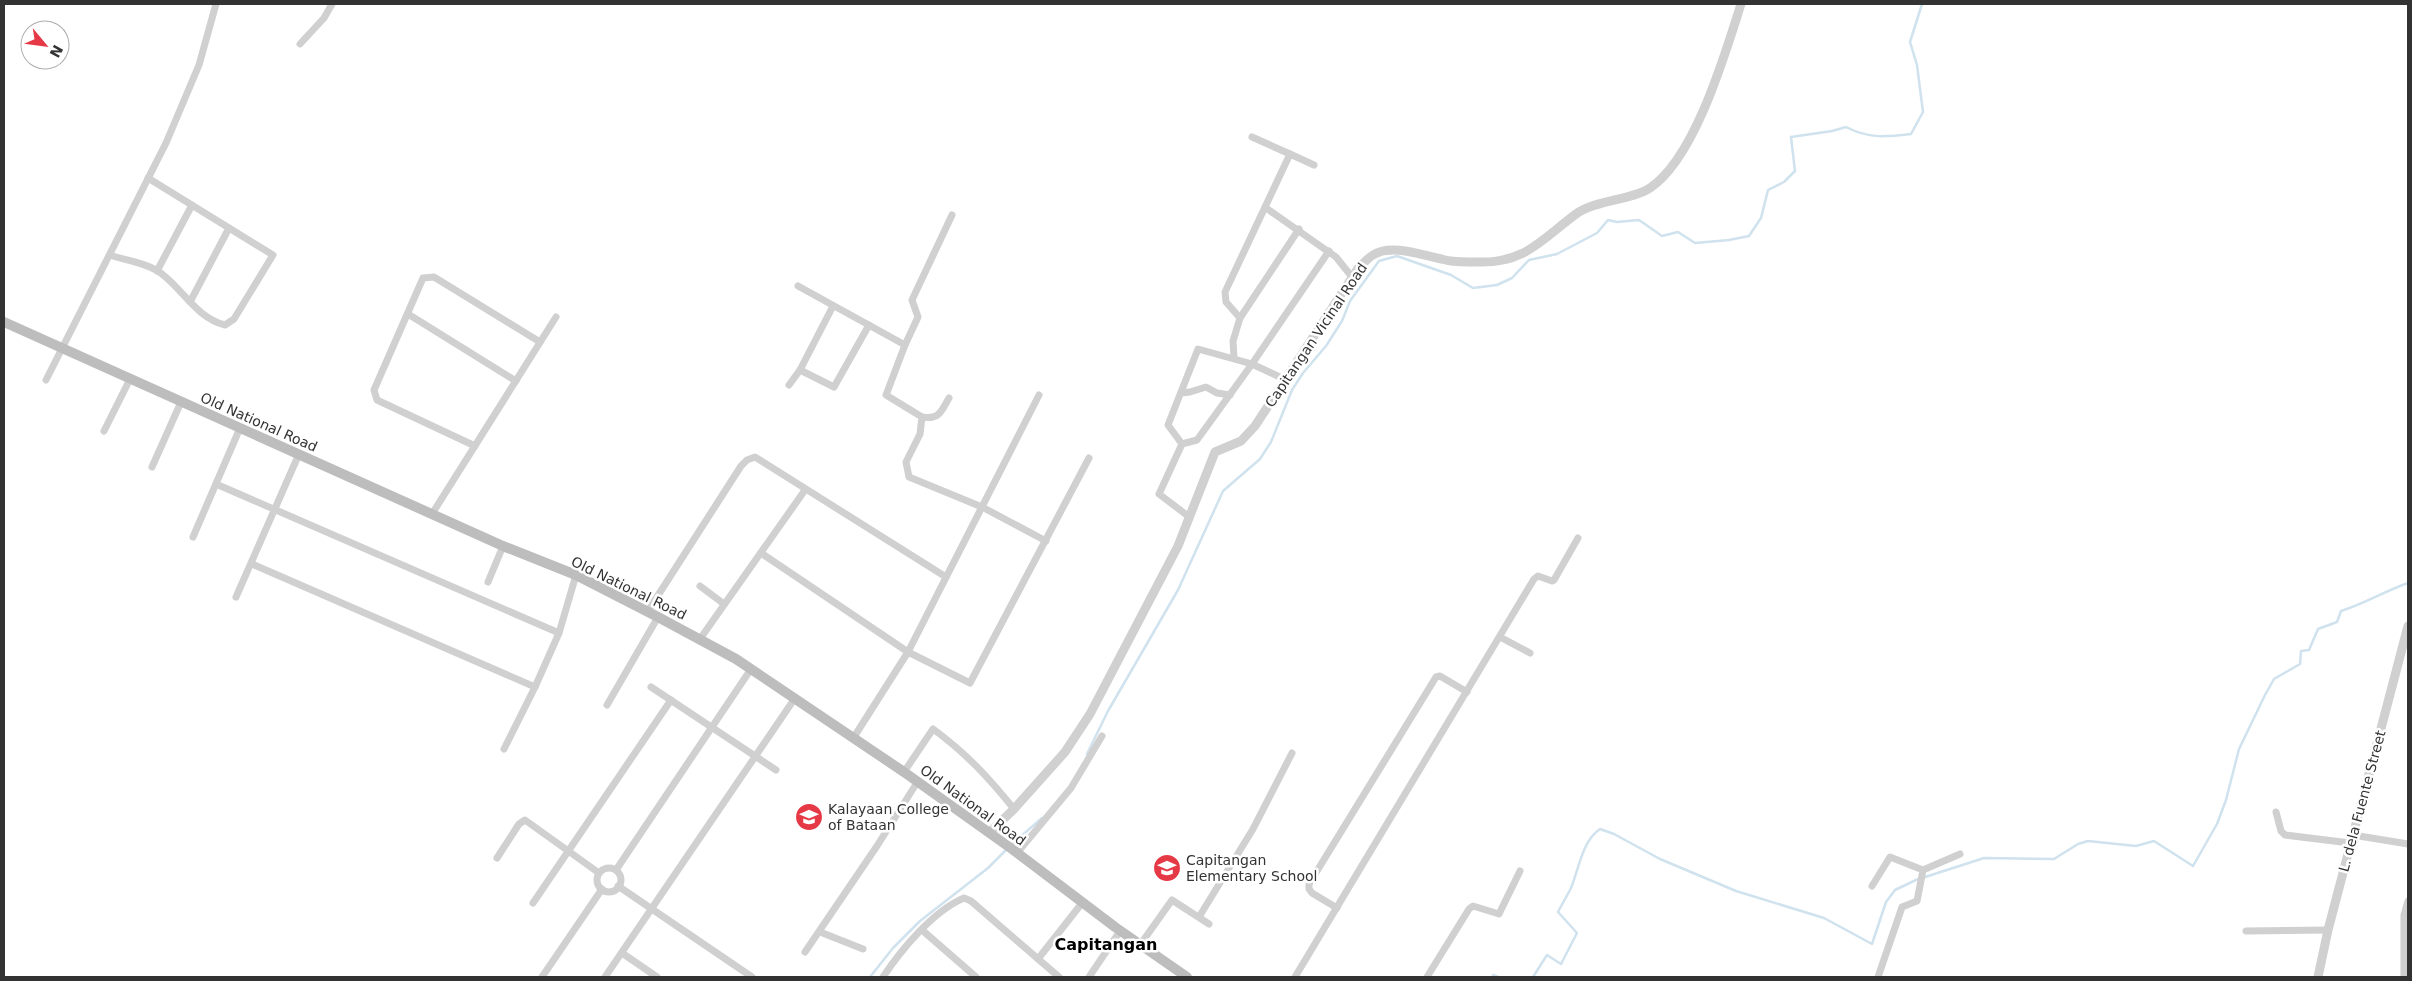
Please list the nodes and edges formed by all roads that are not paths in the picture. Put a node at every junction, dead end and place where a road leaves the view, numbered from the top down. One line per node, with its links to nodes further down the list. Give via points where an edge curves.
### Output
1 (216, 4): 8 (street, via 199,65)
2 (332, 4): 4 (street)
3 (1741, 4): 17 (street, Capitangan Vicinal Road, via 1707,102 1666,174 1649,189 1577,212 1540,244 1511,258 1480,263 1389,250 1374,254)
4 (300, 44)
5 (1252, 136): 6 (street)
6 (1290, 154): 7 (street); 10 (street)
7 (1314, 165)
8 (148, 178): 9 (street); 15 (street)
9 (192, 205): 12 (street); 16 (street)
10 (1266, 208): 13 (street); 23 (street, via 1225,292 1226,302)
11 (952, 215): 27 (street, via 912,300 918,317)
12 (229, 228): 19 (street); 19 (street, via 273,255 234,319 226,325 213,322)
13 (1299, 229): 14 (street); 23 (street)
14 (1329, 251): 17 (street); 30 (street)
15 (110, 255): 16 (street); 28 (street)
16 (157, 271): 19 (street)
17 (1352, 277): 34 (street, Capitangan Vicinal Road)
18 (798, 286): 20 (street)
19 (190, 302)
20 (833, 306): 25 (street); 31 (street)
21 (408, 314): 26 (street, via 423,278 434,276); 35 (street); 46 (street, via 374,390 377,400)
22 (556, 317): 26 (street)
23 (1240, 318): 29 (street, via 1233,341)
24 (4, 322): 28 (main road, Old National Road)
25 (869, 325): 27 (street); 31 (street, via 834,387)
26 (540, 342): 35 (street)
27 (905, 345): 42 (street, via 886,395)
28 (62, 348): 32 (main road, Old National Road); 33 (street)
29 (1234, 358): 30 (street); 37 (street, via 1198,350)
30 (1252, 364): 34 (street); 39 (street)
31 (800, 370): 36 (street)
32 (130, 379): 41 (main road, Old National Road); 44 (street)
33 (46, 380)
34 (1286, 380): 55 (street, Capitangan Vicinal Road, via 1241,441 1215,452)
35 (516, 381): 46 (street)
36 (789, 385)
37 (1180, 393): 39 (street, via 1206,387); 45 (street, via 1168,425)
38 (1039, 395): 52 (street)
39 (1230, 395): 45 (street, via 1197,440)
40 (949, 398): 42 (street, via 938,415 932,419)
41 (181, 402): 43 (main road, Old National Road); 49 (street)
42 (922, 417): 52 (street, via 920,434 906,462 909,477)
43 (240, 428): 47 (main road, Old National Road); 50 (street)
44 (104, 431)
45 (1182, 444): 55 (street, via 1159,494)
46 (475, 446): 54 (street)
47 (299, 454): 53 (street); 54 (main road, Old National Road)
48 (1089, 458): 58 (street)
49 (152, 467)
50 (216, 484): 53 (street); 56 (street)
51 (805, 490): 60 (street); 63 (street); 68 (street, via 755,457 747,460)
52 (982, 507): 58 (street); 63 (street)
53 (275, 509): 61 (street); 71 (street)
54 (432, 514): 59 (main road, Old National Road)
55 (1188, 516): 92 (street, Capitangan Vicinal Road, via 1178,546 1090,714 1065,752)
56 (193, 537)
57 (1578, 538): 72 (street, via 1554,580 1538,576 1534,579)
58 (1046, 541): 74 (street, via 970,683)
59 (503, 546): 62 (main road, Old National Road); 64 (street)
60 (761, 553): 67 (street); 74 (street)
61 (252, 564): 66 (street); 77 (street)
62 (576, 576): 68 (main road, Old National Road); 71 (street)
63 (946, 578): 74 (street)
64 (488, 582)
65 (700, 586): 67 (street)
66 (236, 597)
67 (724, 604): 73 (street)
68 (648, 611): 69 (main road, Old National Road)
69 (658, 617): 73 (main road, Old National Road); 82 (street)
70 (2408, 626): 95 (street, L. dela Fuente Street)
71 (559, 633): 77 (street)
72 (1500, 637): 75 (street); 79 (street)
73 (700, 639): 76 (main road, Old National Road)
74 (908, 652): 85 (street)
75 (1530, 653)
76 (751, 669): 80 (main road, Old National Road); 83 (street)
77 (534, 687): 86 (street)
78 (651, 687): 81 (street)
79 (1467, 692): 111 (street); 111 (street, via 1440,676 1432,680 1309,884 1312,893)
80 (795, 698): 85 (main road, Old National Road); 88 (street)
81 (671, 700): 83 (street); 98 (street)
82 (607, 705)
83 (712, 728): 88 (street); 101 (street)
84 (1102, 736): 97 (street, via 1071,788)
85 (854, 737): 90 (main road, Old National Road)
86 (504, 749)
87 (1292, 753): 113 (street, via 1253,829)
88 (755, 757): 89 (street); 112 (street)
89 (776, 770)
90 (904, 772): 91 (main road, Old National Road); 92 (street, via 932,729 959,748)
91 (918, 781): 94 (main road, Old National Road); 119 (street)
92 (1014, 809): 94 (street, Capitangan Vicinal Road)
93 (2276, 812): 95 (street, via 2281,831 2286,835)
94 (990, 833): 97 (main road, Old National Road)
95 (2351, 839): 96 (street); 116 (street, L. dela Fuente Street)
96 (2408, 844)
97 (1015, 851): 110 (main road, Old National Road)
98 (568, 852): 100 (street, via 525,820); 104 (street); 109 (street)
99 (1960, 854): 102 (street)
100 (497, 858)
101 (616, 870): 104 (street, via 609,868); 105 (street, via 620,880)
102 (1923, 870): 106 (street, via 1890,857); 136 (street, via 1917,900 1900,910)
103 (1520, 871): 135 (street, via 1500,914 1479,906 1469,909)
104 (599, 873): 107 (street, via 597,880)
105 (618, 886): 107 (street, via 613,891); 112 (street)
106 (1872, 886)
107 (602, 889): 125 (street)
108 (2408, 901): 138 (street, via 2404,915)
109 (533, 903)
110 (1082, 903): 117 (main road, Old National Road); 124 (street)
111 (1337, 908): 134 (street)
112 (652, 910): 123 (street); 128 (street)
113 (1199, 917): 114 (street); 120 (street, via 1172,900)
114 (1209, 924)
115 (922, 930): 124 (street, via 951,904 964,898); 129 (street, via 903,948); 130 (street)
116 (2328, 930): 118 (street); 137 (street, L. dela Fuente Street)
117 (1120, 931): 120 (main road, Old National Road); 132 (street)
118 (2246, 931)
119 (820, 932): 121 (street); 122 (street)
120 (1140, 945): 133 (main road, Old National Road)
121 (863, 949)
122 (805, 952)
123 (622, 953): 126 (street); 127 (street)
124 (1038, 960): 131 (street)
125 (542, 977)
126 (605, 977)
127 (657, 977)
128 (752, 977)
129 (883, 977)
130 (976, 977)
131 (1059, 977)
132 (1089, 977)
133 (1187, 977)
134 (1295, 977)
135 (1427, 977)
136 (1878, 977)
137 (2318, 977)
138 (2404, 977)

